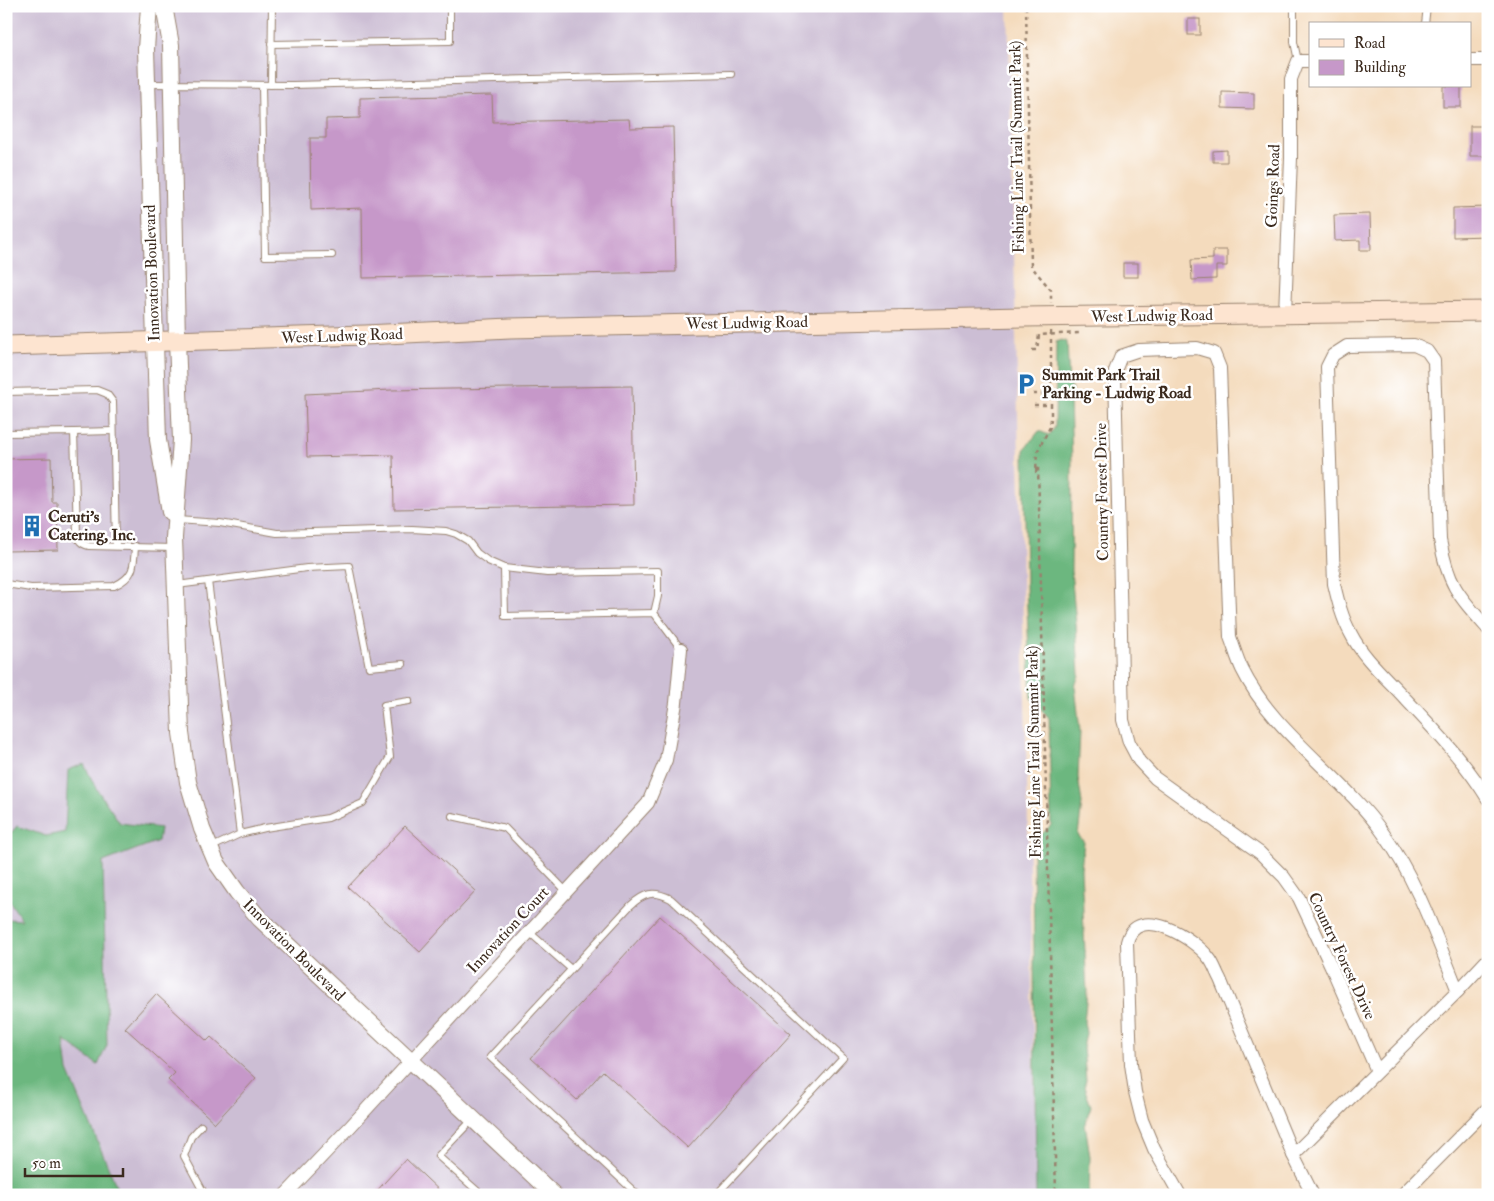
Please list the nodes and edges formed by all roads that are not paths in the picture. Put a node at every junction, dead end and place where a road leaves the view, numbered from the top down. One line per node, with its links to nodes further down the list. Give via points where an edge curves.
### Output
1 (149, 6): 13 (street, Innovation Boulevard)
2 (164, 6): 14 (street, Innovation Boulevard, via 171,45)
3 (272, 6): 8 (lane)
4 (450, 6): 8 (lane, via 450,40)
5 (1294, 6): 9 (lane, via 1294,42)
6 (1427, 6): 7 (lane)
7 (1425, 22)
8 (271, 44): 16 (lane)
9 (1304, 60): 19 (street, Goings Road, via 1291,79)
10 (1472, 60): 11 (street)
11 (1488, 60)
12 (731, 74): 16 (lane)
13 (147, 84): 14 (lane); 21 (street, Innovation Boulevard)
14 (172, 84): 15 (lane); 20 (street, Innovation Boulevard)
15 (262, 85): 16 (lane); 17 (lane, via 265,256)
16 (271, 85)
17 (332, 255)
18 (1488, 311): 19 (main road, West Ludwig Road)
19 (1285, 314): 20 (main road, West Ludwig Road, via 510,328)
20 (177, 341): 21 (main road, West Ludwig Road); 27 (street, Innovation Boulevard, via 181,440)
21 (154, 342): 22 (main road, West Ludwig Road); 28 (street, Innovation Boulevard, via 158,440)
22 (6, 346)
23 (6, 392): 24 (lane, via 97,390 107,394 113,402)
24 (113, 431): 25 (lane); 29 (lane)
25 (74, 432): 26 (lane); 29 (lane, via 78,540 89,546)
26 (6, 433)
27 (176, 520): 28 (street, Innovation Boulevard); 31 (lane, via 277,533 446,531 468,541 477,553)
28 (174, 543): 30 (lane); 34 (street, Innovation Boulevard)
29 (116, 546): 30 (lane)
30 (135, 546): 33 (lane, via 131,573 114,586 31,588)
31 (504, 568): 35 (lane, via 548,573 658,572); 35 (lane, via 505,616)
32 (208, 581): 34 (lane); 38 (lane, via 349,566 369,667); 42 (lane)
33 (6, 584)
34 (176, 585): 43 (street, Innovation Boulevard, via 181,733 188,782)
35 (654, 613): 37 (lane)
36 (1488, 628): 40 (street, via 1460,597 1444,564 1440,540 1434,361 1427,350 1414,345 1347,346 1333,355 1327,367 1334,584 1340,608 1351,636 1374,666 1475,778)
37 (682, 649): 44 (street, Innovation Court, via 666,760 648,803)
38 (404, 664)
39 (408, 701): 42 (lane, via 384,705 390,757 363,803 328,818)
40 (1488, 799)
41 (452, 816): 44 (lane, via 505,828)
42 (240, 834): 43 (lane)
43 (210, 848): 49 (street, Innovation Boulevard, via 237,892 260,919)
44 (566, 891): 45 (street, Innovation Court)
45 (528, 932): 47 (lane); 49 (street, Innovation Court)
46 (1488, 959): 48 (street)
47 (571, 969): 59 (lane, via 490,1057); 60 (lane, via 638,898 650,893 661,894 671,899 843,1058)
48 (1458, 991): 50 (street); 50 (street, Country Forest Drive, via 1416,889 1383,833 1367,812 1270,712 1242,669 1230,637 1220,368 1214,353 1197,348 1138,350 1121,356 1115,381 1123,720 1129,742 1139,761 1155,778 1260,852 1300,898)
49 (410, 1059): 52 (street, Innovation Boulevard); 56 (street, Innovation Court)
50 (1377, 1071): 54 (street)
51 (1488, 1108): 63 (street)
52 (473, 1118): 57 (lane, via 438,1156); 58 (street, Innovation Boulevard)
53 (201, 1126): 55 (lane, via 191,1137 184,1156)
54 (1293, 1155): 61 (street, via 1209,958 1184,937 1161,925 1147,923 1138,926 1129,933 1127,942 1131,1064 1135,1092 1154,1149); 62 (street)
55 (205, 1195)
56 (285, 1195)
57 (482, 1195)
58 (554, 1195)
59 (638, 1195)
60 (716, 1195)
61 (1180, 1195)
62 (1313, 1195)
63 (1402, 1195)

